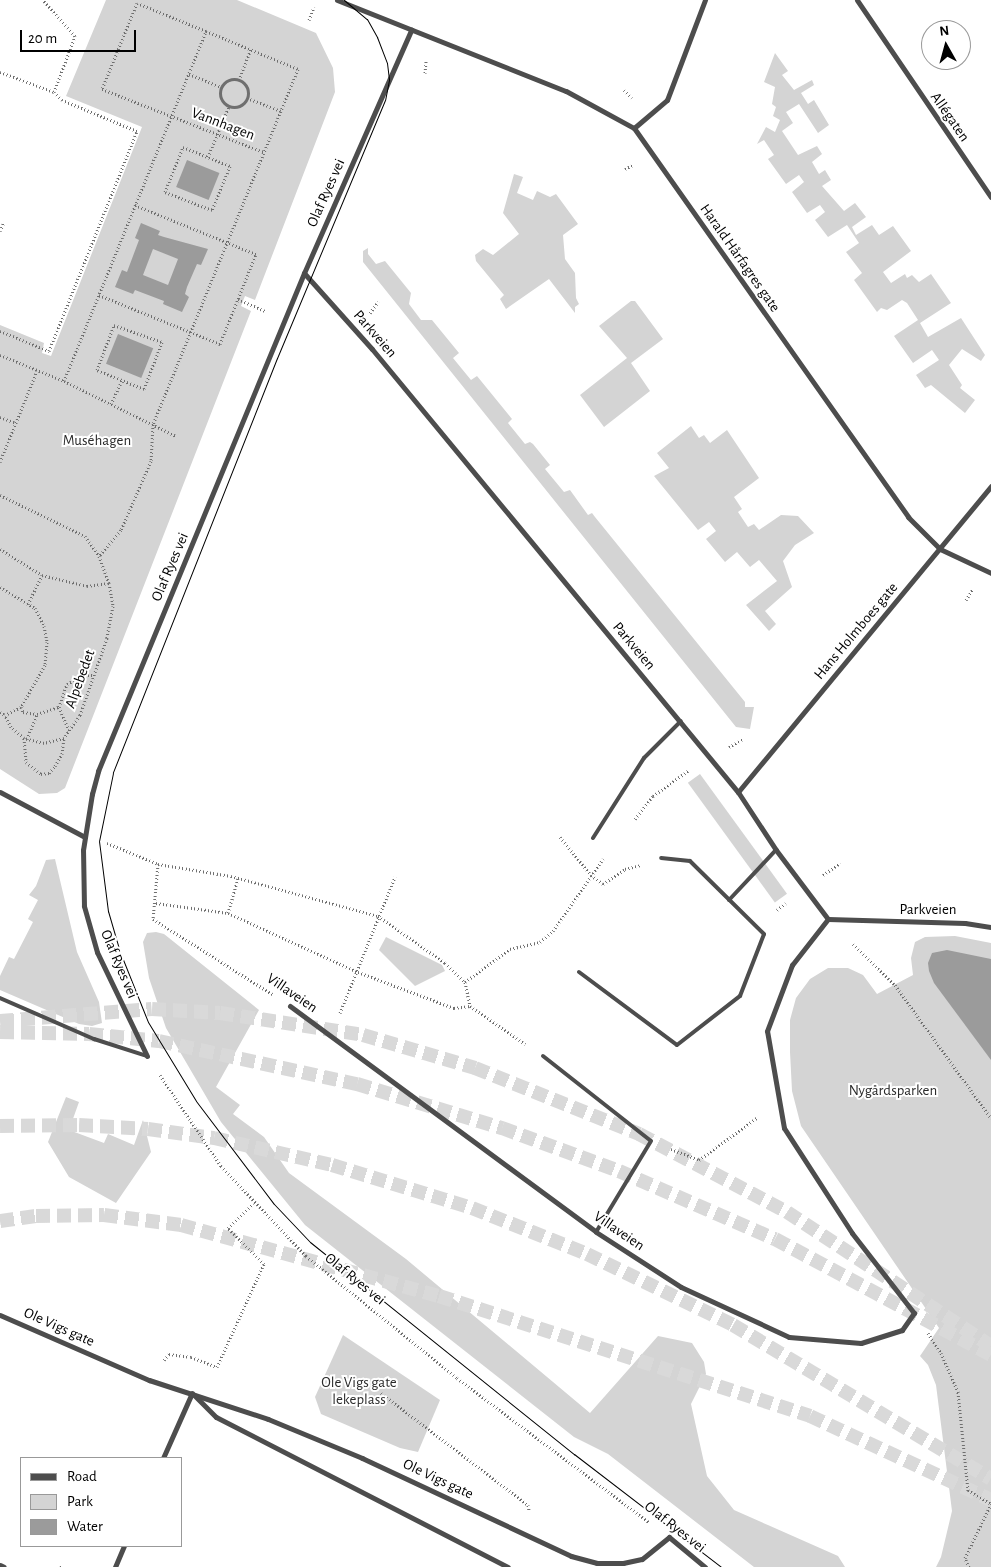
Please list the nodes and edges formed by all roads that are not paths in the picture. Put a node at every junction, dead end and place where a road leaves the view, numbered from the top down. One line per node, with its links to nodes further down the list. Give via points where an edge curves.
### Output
1 (337, 0): 5 (street, Harald Hårfagres gate)
2 (356, 0): 5 (street)
3 (705, 0): 7 (street, via 667,100)
4 (857, 0): 8 (street, Allégaten)
5 (353, 7): 6 (street, Harald Hårfagres gate)
6 (411, 30): 7 (street, Harald Hårfagres gate, via 566,91); 9 (street, Olaf Ryes vei)
7 (634, 128): 11 (street, Harald Hårfagres gate, via 908,517)
8 (991, 197)
9 (304, 273): 13 (street, Parkveien, via 372,349); 16 (street, Olaf Ryes vei, via 98,771)
10 (991, 486): 11 (street, Hans Holmboes gate)
11 (940, 549): 12 (street, Harald Hårfagres gate); 15 (street, Hans Holmboes gate)
12 (991, 573)
13 (681, 722): 15 (street, Parkveien); 17 (lane, via 644,758)
14 (0, 792): 16 (street)
15 (738, 792): 18 (street, Parkveien)
16 (85, 837): 26 (street, Olaf Ryes vei, via 84,906 97,952)
17 (593, 838)
18 (776, 850): 20 (lane); 21 (street, Parkveien)
19 (661, 858): 20 (lane, via 690,861)
20 (729, 900): 23 (lane, via 764,934 740,996 677,1045)
21 (828, 919): 22 (street, Parkveien, via 965,923); 28 (street, Villaveien, via 792,965 767,1031 784,1128 852,1233 914,1313 902,1330 861,1343 789,1337 681,1287)
22 (991, 927)
23 (579, 972)
24 (0, 998): 26 (lane, via 94,1039)
25 (290, 1006): 28 (street, Villaveien)
26 (148, 1056)
27 (543, 1056): 28 (lane, via 651,1141)
28 (596, 1232)
29 (0, 1315): 30 (street, Ole Vigs gate, via 149,1380)
30 (192, 1393): 31 (street); 32 (street, Ole Vigs gate, via 268,1419 362,1458 571,1556 597,1563 623,1564 642,1559); 37 (street, Ole Vigs gate, via 216,1417)
31 (163, 1457)
32 (669, 1538): 38 (street, Olaf Ryes vei)
33 (124, 1547): 36 (street)
34 (0, 1565): 35 (street)
35 (4, 1567)
36 (115, 1567)
37 (508, 1567)
38 (705, 1567)

